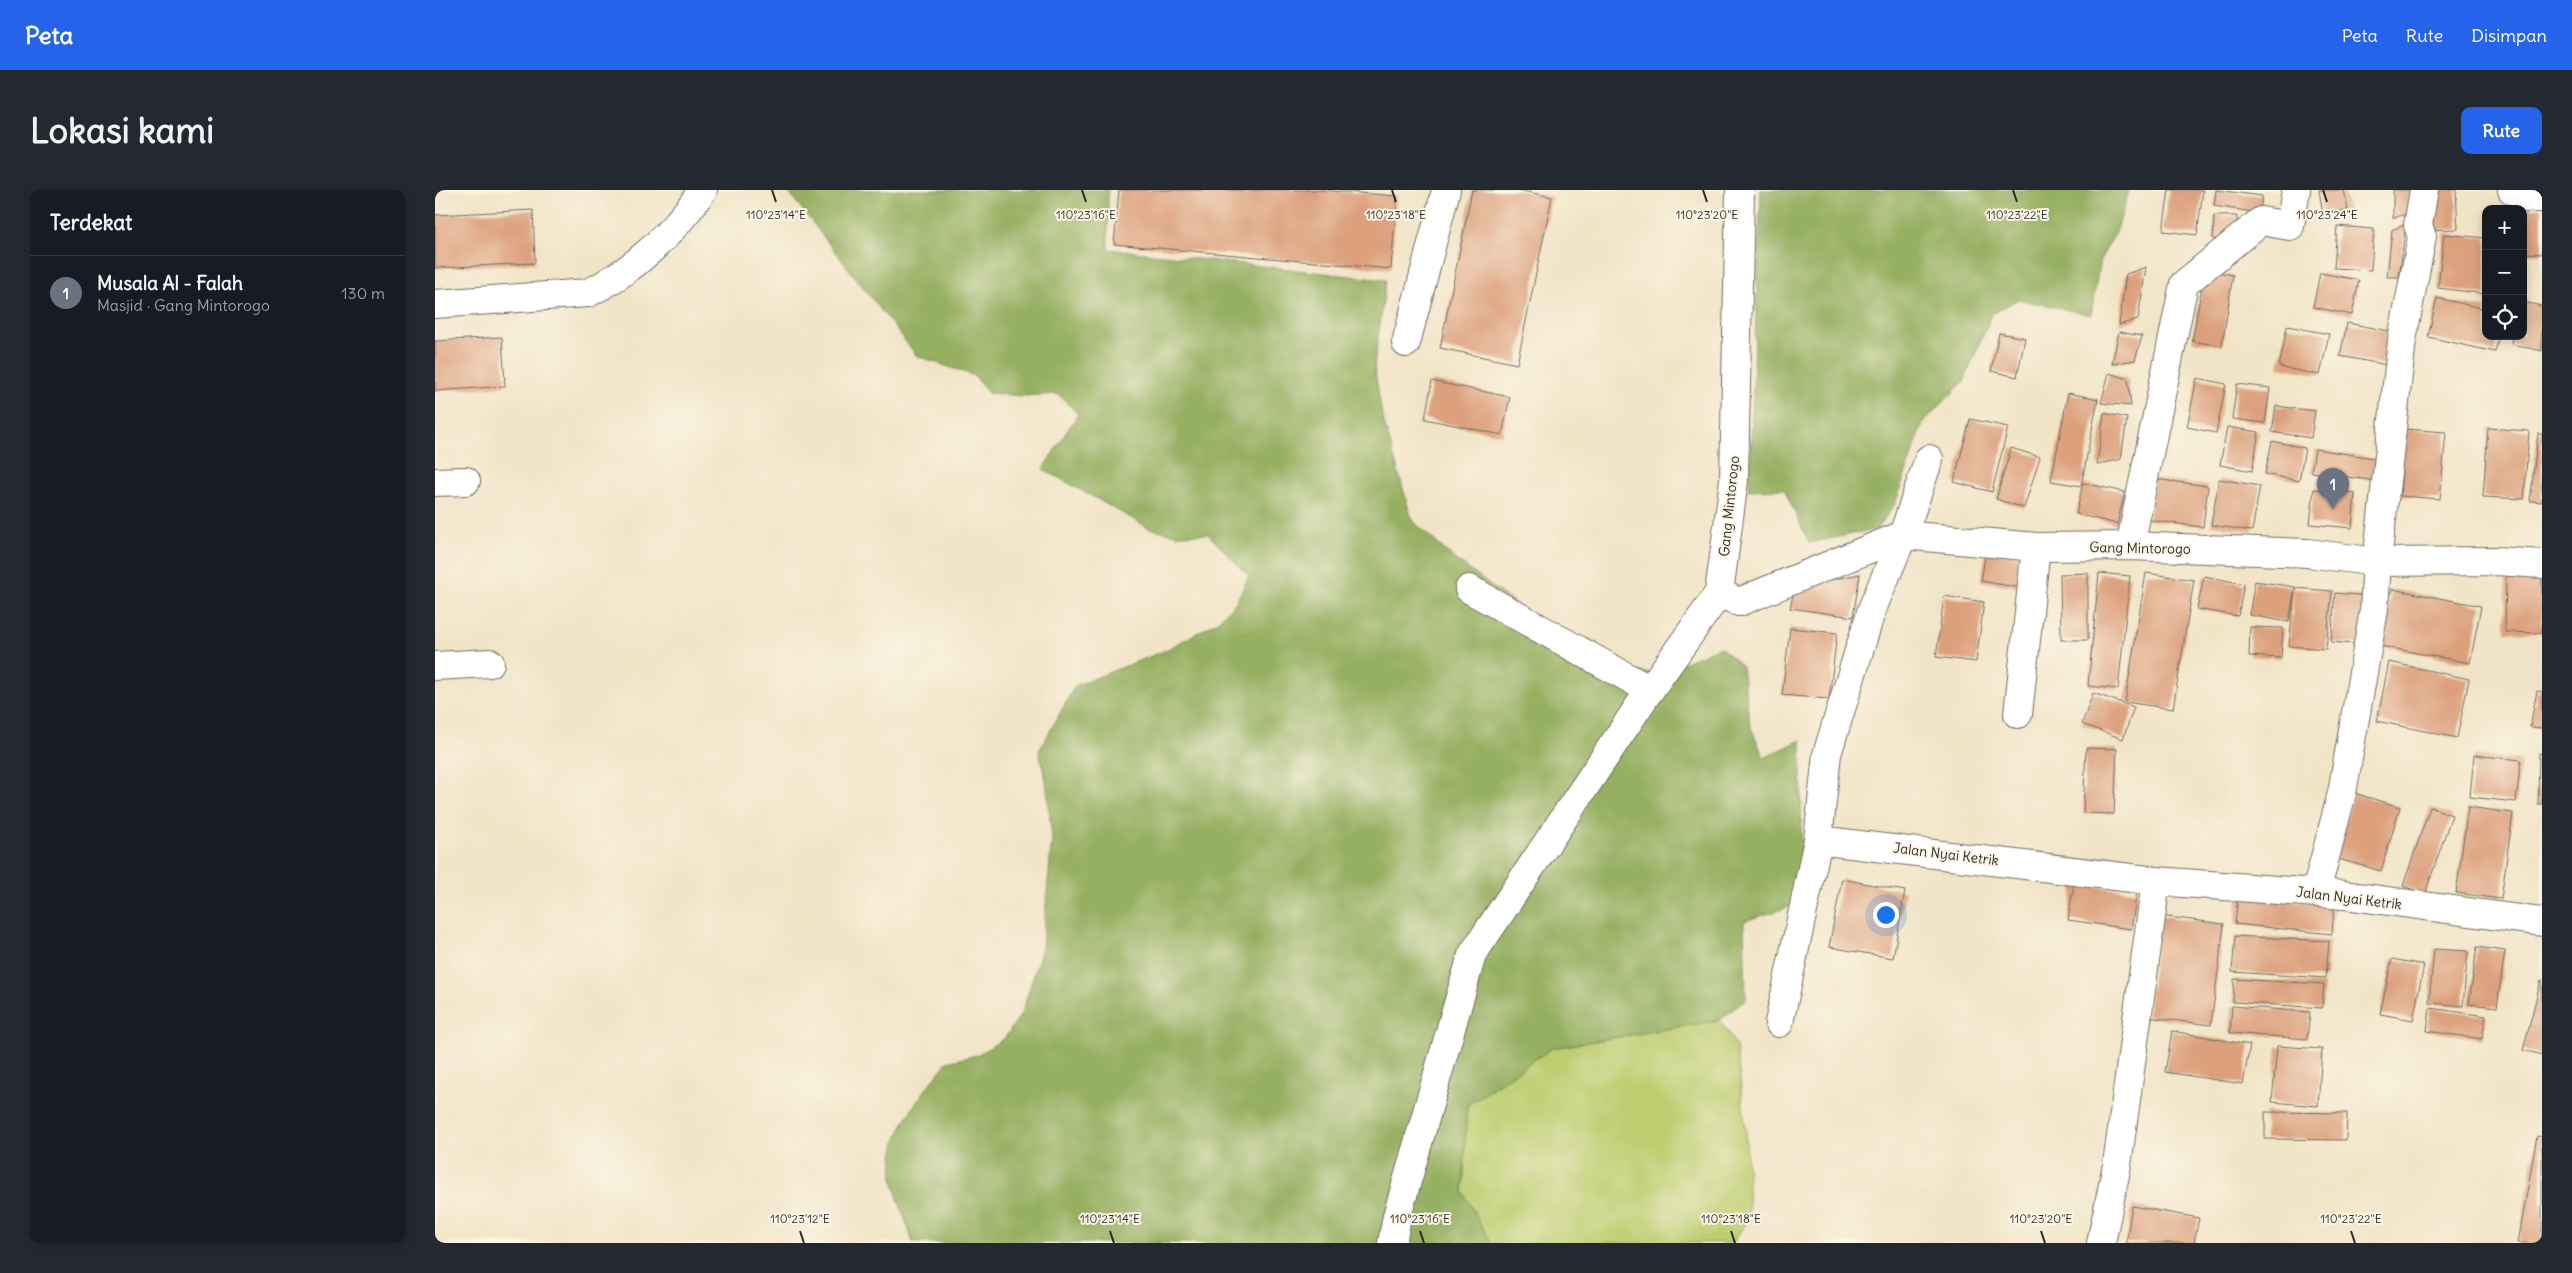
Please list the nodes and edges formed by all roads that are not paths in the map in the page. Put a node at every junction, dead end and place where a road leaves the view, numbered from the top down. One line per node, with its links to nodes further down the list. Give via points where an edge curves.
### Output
1 (703, 190): 8 (street, via 634,265 588,293)
2 (1446, 190): 9 (street)
3 (1740, 190): 19 (street, Gang Mintorogo, via 1734,480)
4 (2297, 190): 14 (street, via 2289,226 2261,222 2184,284)
5 (2424, 190): 16 (street, via 2418,225 2422,237 2402,340)
6 (2512, 190): 7 (street, via 2526,198)
7 (2542, 198)
8 (435, 304)
9 (1406, 343)
10 (1929, 459): 13 (street)
11 (466, 481): 12 (street)
12 (435, 482)
13 (1903, 535): 15 (street, Gang Mintorogo); 19 (street, Gang Mintorogo, via 1739,602); 24 (street, via 1872,609 1827,754)
14 (2130, 546): 15 (street, Gang Mintorogo); 16 (street, Gang Mintorogo, via 2308,554)
15 (2036, 547): 23 (street)
16 (2377, 562): 17 (street, Gang Mintorogo); 26 (street, via 2374,610 2342,793)
17 (2542, 564)
18 (1469, 589): 22 (street)
19 (1719, 593): 22 (street)
20 (490, 663): 21 (street)
21 (435, 666)
22 (1650, 690): 29 (street, via 1472,955)
23 (2018, 714)
24 (1818, 840): 25 (street, Jalan Nyai Ketrik); 28 (street)
25 (2156, 881): 26 (street, Jalan Nyai Ketrik); 30 (street, via 2117,1164)
26 (2316, 892): 27 (street, Jalan Nyai Ketrik)
27 (2542, 922)
28 (1779, 1022)
29 (1392, 1243)
30 (2101, 1243)

